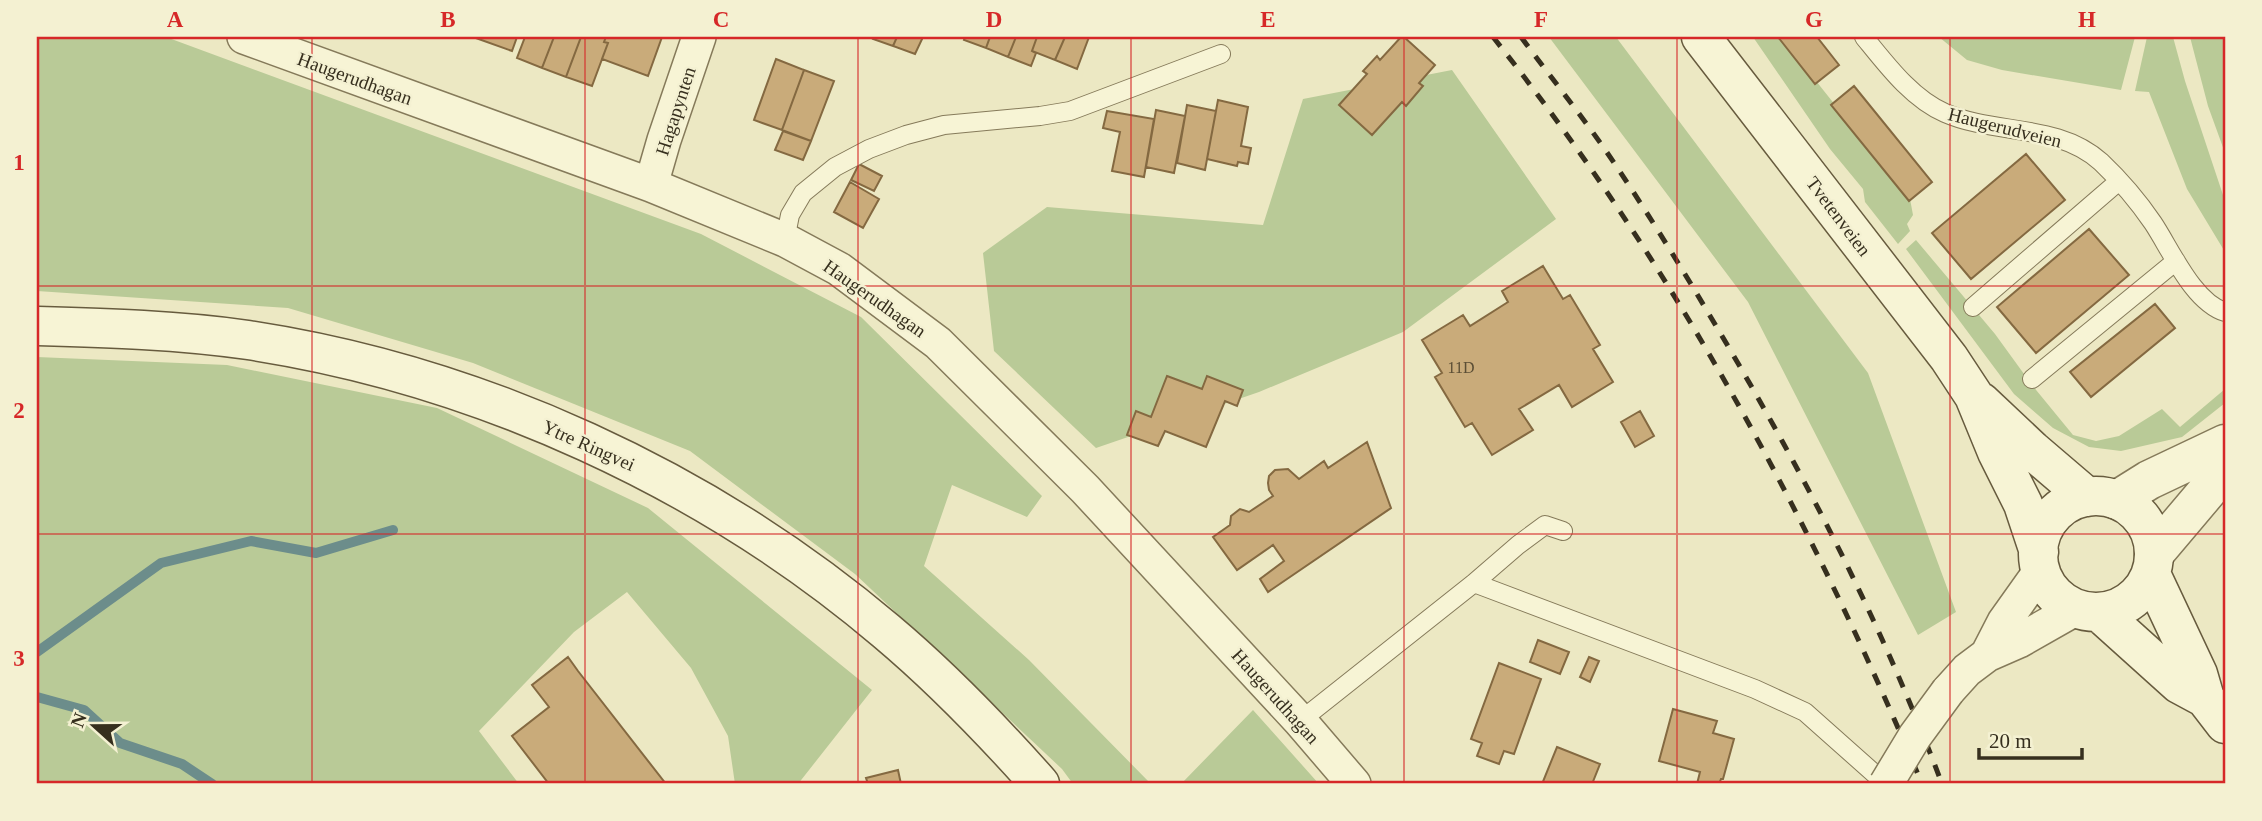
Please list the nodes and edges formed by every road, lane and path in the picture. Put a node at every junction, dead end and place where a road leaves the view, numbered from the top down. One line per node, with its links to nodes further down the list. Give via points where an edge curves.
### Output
1 (244, 37): 7 (street, Haugerudhagan)
2 (699, 37): 7 (street, Hagapynten)
3 (1701, 37): 14 (main road, Tvetenveien)
4 (1864, 37): 6 (lane, Haugerudveien, via 1932,106 1960,118 2063,140 2091,154)
5 (1221, 54): 8 (lane, via 1070,111 944,125 869,149 835,167 803,193 790,215)
6 (2119, 181): 9 (lane, Haugerudveien); 10 (lane)
7 (652, 185): 8 (street, Haugerudhagan)
8 (785, 240): 25 (street, Haugerudhagan, via 839,269 938,343 1085,489)
9 (2176, 261): 11 (lane, Haugerudveien, via 2202,297); 13 (lane)
10 (1973, 307)
11 (2225, 312)
12 (37, 327): 26 (main road, Ytre Ringvei, via 187,334 312,352 450,389 583,442 697,497 824,582 950,688)
13 (2032, 379)
14 (1974, 396): 17 (main road, Tvetenveien); 19 (main road, Tvetenveien, via 2024,504)
15 (2225, 444): 17 (main road)
16 (2225, 470): 20 (main road)
17 (2102, 498): 19 (main road, via 2072,501 2053,516 2041,536); 20 (main road, Tvetenveien, via 2132,508 2144,521 2151,537)
18 (1563, 531): 21 (lane, via 1545,525)
19 (2040, 561): 22 (main road, Tvetenveien, via 2054,594); 23 (street)
20 (2152, 564): 22 (main road, via 2144,586 2125,604); 24 (main road, Tvetenveien)
21 (1474, 583): 25 (lane); 28 (lane, via 1805,712)
22 (2088, 610): 23 (street); 24 (main road, Tvetenveien)
23 (1987, 654): 28 (street, bridge, via 1948,691)
24 (2215, 711)
25 (1300, 721): 27 (street, Haugerudhagan)
26 (1040, 784)
27 (1354, 784)
28 (1886, 784)

